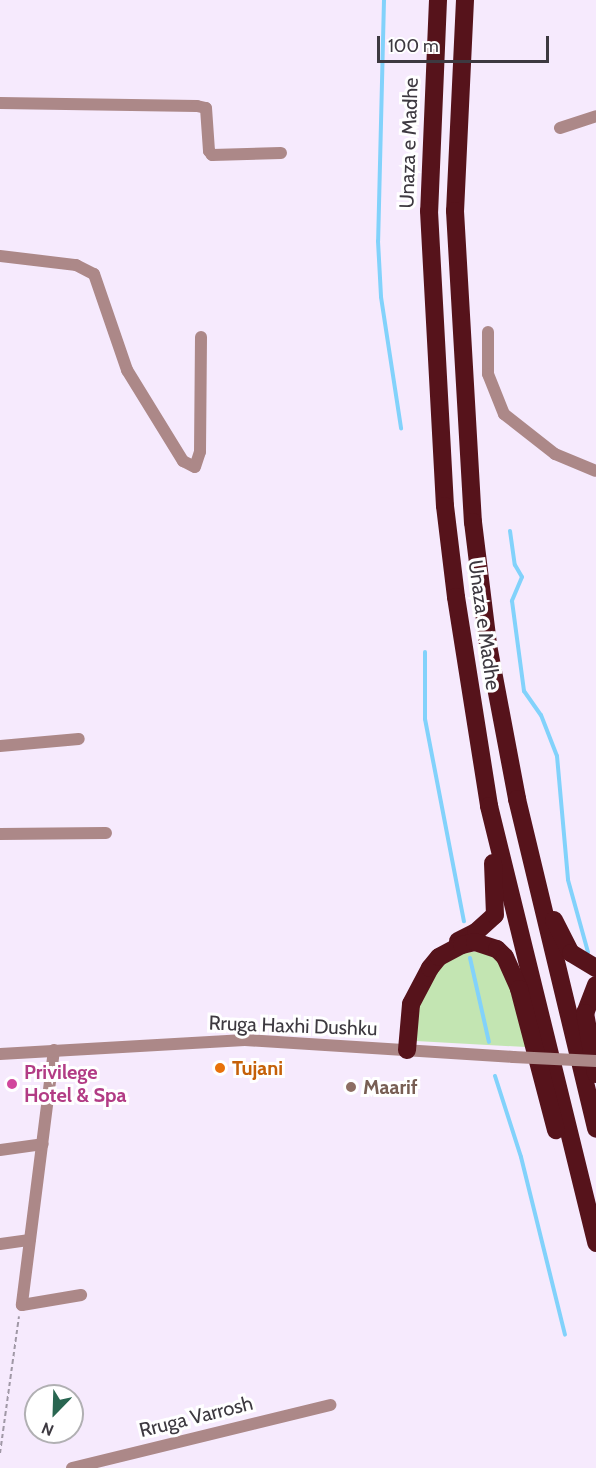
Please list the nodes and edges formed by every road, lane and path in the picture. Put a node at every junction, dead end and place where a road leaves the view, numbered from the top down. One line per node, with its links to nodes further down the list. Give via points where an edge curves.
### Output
1 (438, 0): 14 (highway, Unaza e Madhe, via 429,211 445,506)
2 (465, 0): 13 (highway, Unaza e Madhe, via 455,211 460,342 475,544 488,645)
3 (0, 103): 6 (street, via 197,106 206,108 212,155)
4 (596, 116): 5 (street)
5 (560, 128)
6 (281, 153)
7 (0, 256): 9 (street, via 76,265 94,274 128,370 183,461 195,467 200,452)
8 (488, 332): 10 (street, via 488,374 504,414 555,454)
9 (201, 338)
10 (596, 471)
11 (79, 739): 12 (street)
12 (0, 746)
13 (517, 799): 17 (highway, via 559,933 575,956); 24 (highway, Unaza e Madhe)
14 (489, 806): 19 (highway, via 495,915 476,932 432,958 409,995); 27 (highway, Unaza e Madhe)
15 (106, 833): 16 (street)
16 (0, 834)
17 (596, 968)
18 (596, 985): 23 (highway, via 587,1000 585,1028)
19 (401, 1049): 20 (street, Rruga Haxhi Dushku, via 245,1040); 22 (street, Rruga Haxhi Dushku, bridge); 27 (highway, via 411,1004 439,957 476,942 487,944 505,957 519,989 572,1191)
20 (54, 1050): 21 (street, Rruga Haxhi Dushku); 25 (street)
21 (0, 1054)
22 (596, 1061)
23 (596, 1074)
24 (596, 1129)
25 (43, 1144): 26 (street); 28 (street)
26 (0, 1149)
27 (594, 1237)
28 (30, 1240): 29 (street); 31 (street)
29 (0, 1244)
30 (81, 1295): 31 (street)
31 (22, 1305): 33 (path)
32 (330, 1405): 34 (street, Rruga Varrosh)
33 (0, 1453)
34 (72, 1468)

